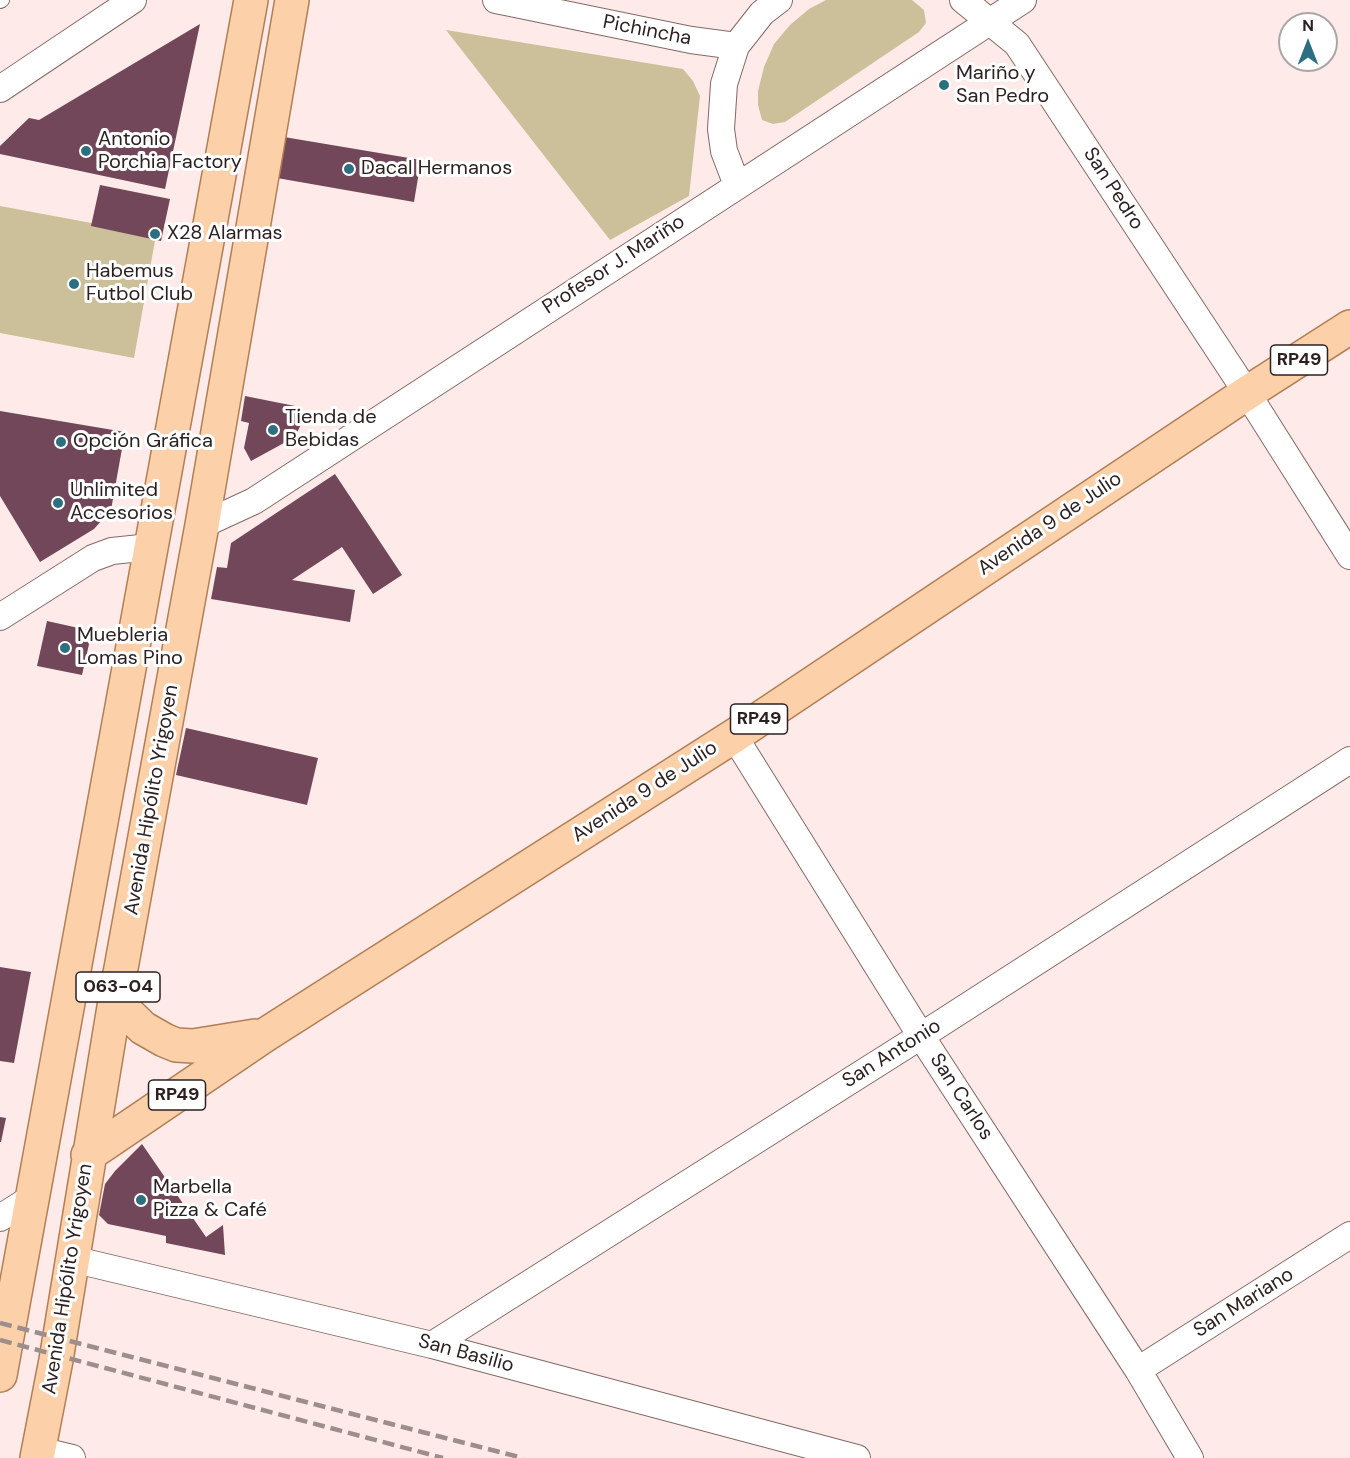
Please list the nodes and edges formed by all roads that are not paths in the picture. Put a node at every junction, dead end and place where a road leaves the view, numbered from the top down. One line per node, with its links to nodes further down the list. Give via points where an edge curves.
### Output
1 (133, 0): 10 (street)
2 (251, 0): 15 (main road, 063-04)
3 (292, 0): 14 (main road, Avenida Hipólito Yrigoyen / 063-04)
4 (496, 0): 9 (street, Pichincha)
5 (779, 0): 9 (street)
6 (963, 0): 8 (street, San Pedro)
7 (1023, 0): 8 (street, Profesor J. Mariño)
8 (991, 21): 11 (street, Profesor J. Mariño); 13 (street, San Pedro, via 1017,44)
9 (736, 46): 11 (street, via 724,84 721,129 724,151)
10 (0, 90)
11 (737, 185): 14 (street, Profesor J. Mariño, via 254,501)
12 (1350, 327): 13 (main road, Avenida 9 de Julio / RP49)
13 (1247, 393): 16 (street, San Pedro); 18 (main road, Avenida 9 de Julio / RP49)
14 (202, 525): 20 (main road, Avenida Hipólito Yrigoyen / 063-04)
15 (150, 547): 17 (street, via 112,551 93,558); 24 (main road, 063-04)
16 (1350, 556)
17 (0, 617)
18 (734, 736): 21 (main road, Avenida 9 de Julio / RP49); 22 (street, San Carlos)
19 (1350, 760): 22 (street, San Antonio)
20 (115, 1001): 21 (main road, RP49, via 143,1028 176,1045); 23 (main road, Avenida Hipólito Yrigoyen / 063-04)
21 (265, 1035): 23 (main road, Avenida 9 de Julio / RP49)
22 (921, 1036): 28 (street, San Antonio); 31 (street, San Carlos)
23 (88, 1155): 27 (main road, Avenida Hipólito Yrigoyen / 063-04)
24 (33, 1197): 25 (street); 30 (main road, 063-04)
25 (0, 1218)
26 (1350, 1235): 31 (street, San Mariano)
27 (72, 1259): 28 (street, San Basilio); 29 (main road, Avenida Hipólito Yrigoyen / 063-04)
28 (432, 1345): 34 (street, San Basilio)
29 (56, 1360): 30 (main road); 32 (main road, Avenida Hipólito Yrigoyen / 063-04)
30 (3, 1361)
31 (1138, 1370): 35 (street, San Carlos)
32 (37, 1454): 33 (street)
33 (72, 1458)
34 (857, 1458)
35 (1190, 1458)

